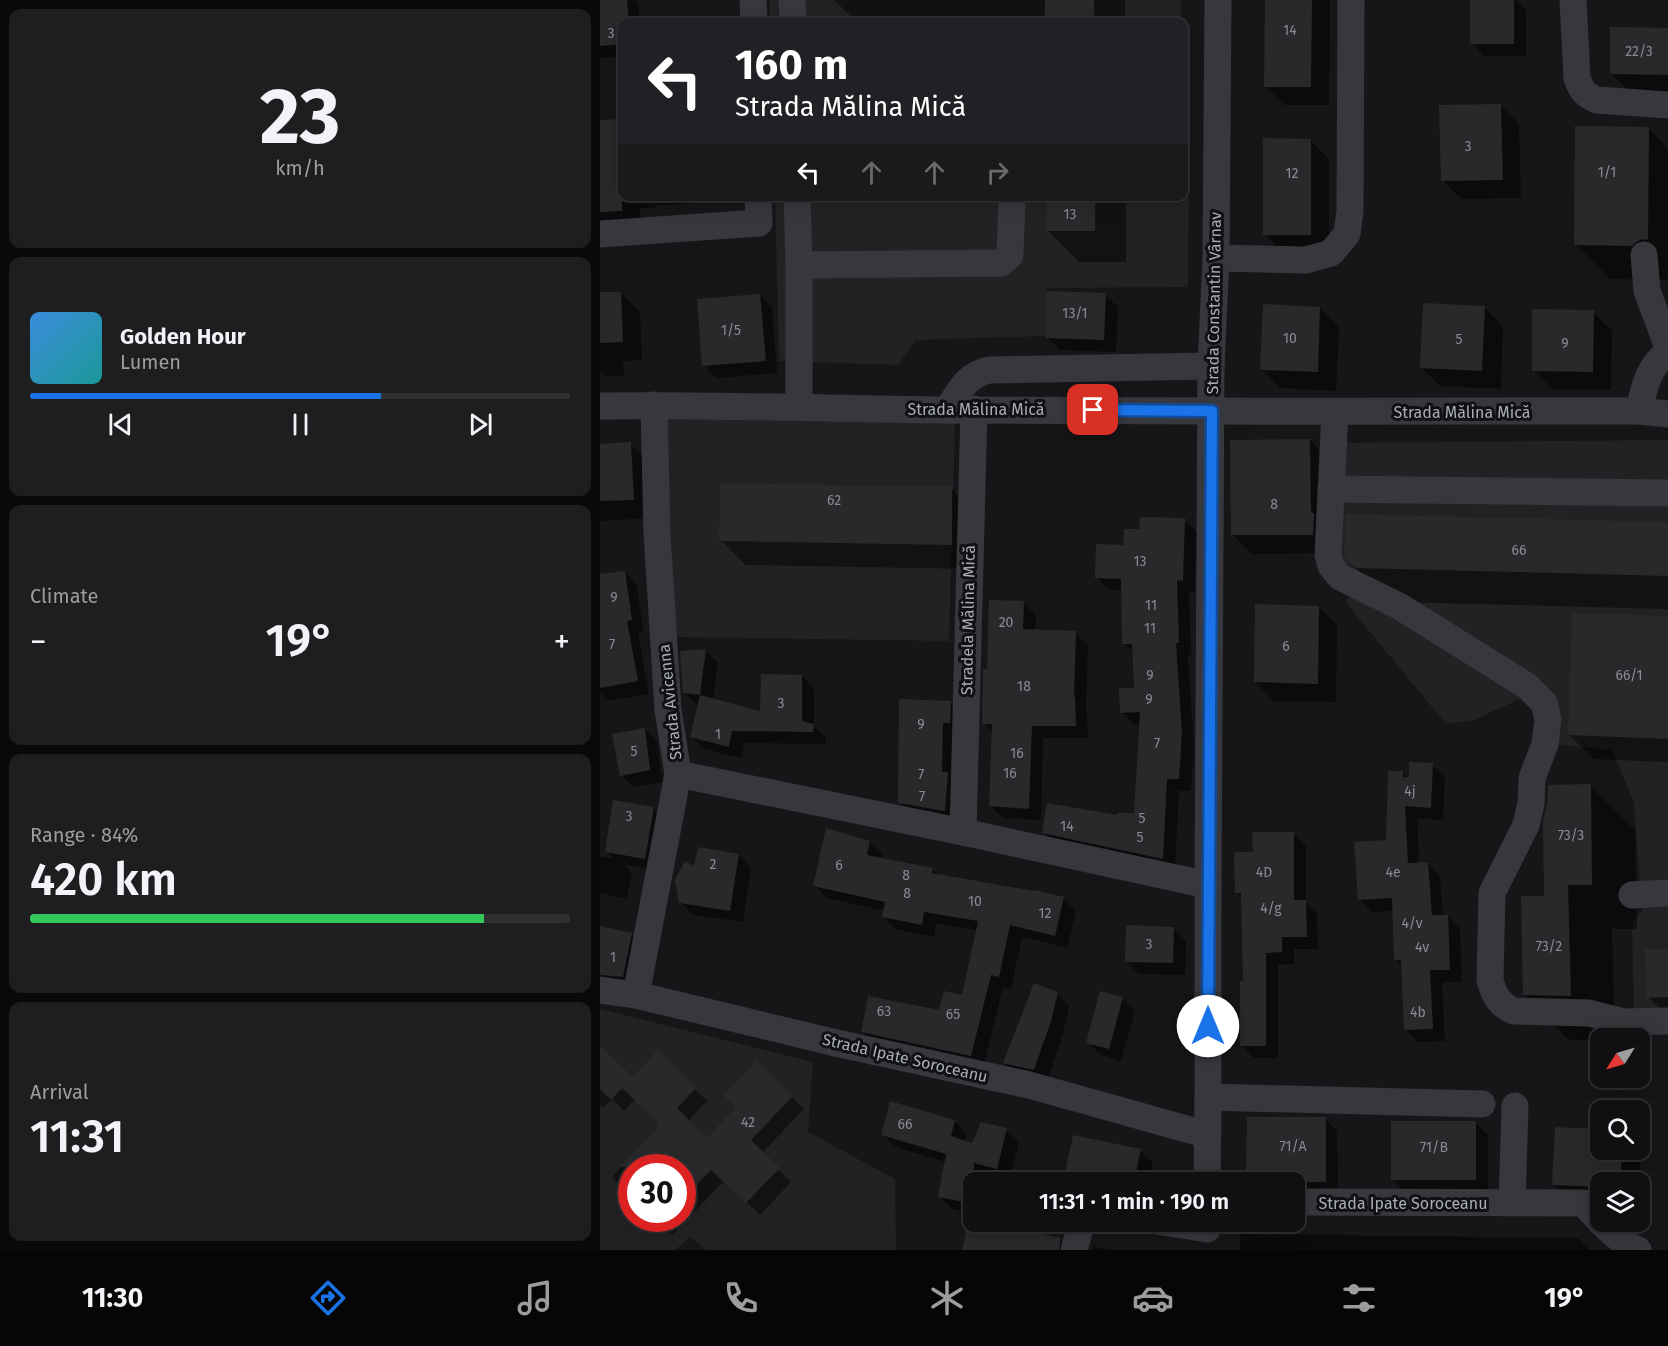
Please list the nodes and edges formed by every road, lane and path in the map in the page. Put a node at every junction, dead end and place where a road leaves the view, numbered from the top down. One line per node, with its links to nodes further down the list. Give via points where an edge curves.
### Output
1 (753, 0): 7 (street)
2 (792, 0): 8 (street)
3 (1218, 0): 15 (street, Strada Constantin Vârnav)
4 (1351, 0): 15 (street, via 1347,234 1331,253 1306,260)
5 (1573, 0): 6 (street); 9 (street, via 1580,89 1597,100)
6 (1581, 0)
7 (754, 18)
8 (793, 18)
9 (1668, 105)
10 (798, 201): 16 (street)
11 (1012, 201): 16 (street, via 1010,255 1001,263)
12 (759, 210): 13 (street); 16 (street, via 792,250)
13 (600, 234)
14 (1644, 255): 17 (street, via 1647,291)
15 (1216, 258): 19 (street, Strada Constantin Vârnav)
16 (799, 265): 22 (street)
17 (1668, 347)
18 (1668, 352): 26 (street, via 1651,371)
19 (1211, 366): 24 (street, via 989,370 968,380); 25 (street, Strada Constantin Vârnav)
20 (654, 405): 21 (street, Strada Mălina Mică); 22 (street, Strada Mălina Mică); 31 (street, Strada Avicenna, via 668,710)
21 (600, 406)
22 (799, 407): 24 (street, Strada Mălina Mică)
23 (974, 409): 24 (street, Strada Mălina Mică); 25 (street, Strada Mălina Mică); 32 (street, Stradela Mălina Mică)
24 (947, 410)
25 (1212, 411): 27 (street, Strada Mălina Mică); 33 (street, Strada Constantin Vârnav)
26 (1639, 411): 27 (street, Strada Mălina Mică); 28 (street, Strada Mălina Mică)
27 (1335, 412): 29 (street)
28 (1668, 414)
29 (1331, 489): 30 (street); 38 (street, via 1328,555 1340,577 1399,606 1527,686 1544,703 1548,719 1545,744 1532,778 1526,825 1492,893 1490,980 1498,1000 1514,1011 1588,1013 1624,1022)
30 (1668, 493)
31 (678, 774): 32 (street); 37 (street, Strada Avicenna)
32 (963, 832): 33 (street)
33 (1208, 885): 39 (street, Strada Constantin Vârnav)
34 (1668, 893): 35 (street)
35 (1632, 895)
36 (600, 990): 37 (street, Strada Ipate Soroceanu)
37 (636, 995): 42 (street, Strada Ipate Soroceanu, via 1029,1086)
38 (1668, 1021)
39 (1208, 1097): 40 (street); 42 (street, Strada Constantin Vârnav)
40 (1482, 1104)
41 (1515, 1106): 45 (street, Strada Ipate Soroceanu)
42 (1208, 1135): 43 (street, Strada Constantin Vârnav)
43 (1207, 1172)
44 (1305, 1202): 45 (street, Strada Ipate Soroceanu)
45 (1512, 1203): 48 (street, Strada Ipate Soroceanu, via 1583,1203)
46 (1079, 1232): 47 (street)
47 (1074, 1250)
48 (1638, 1250)

